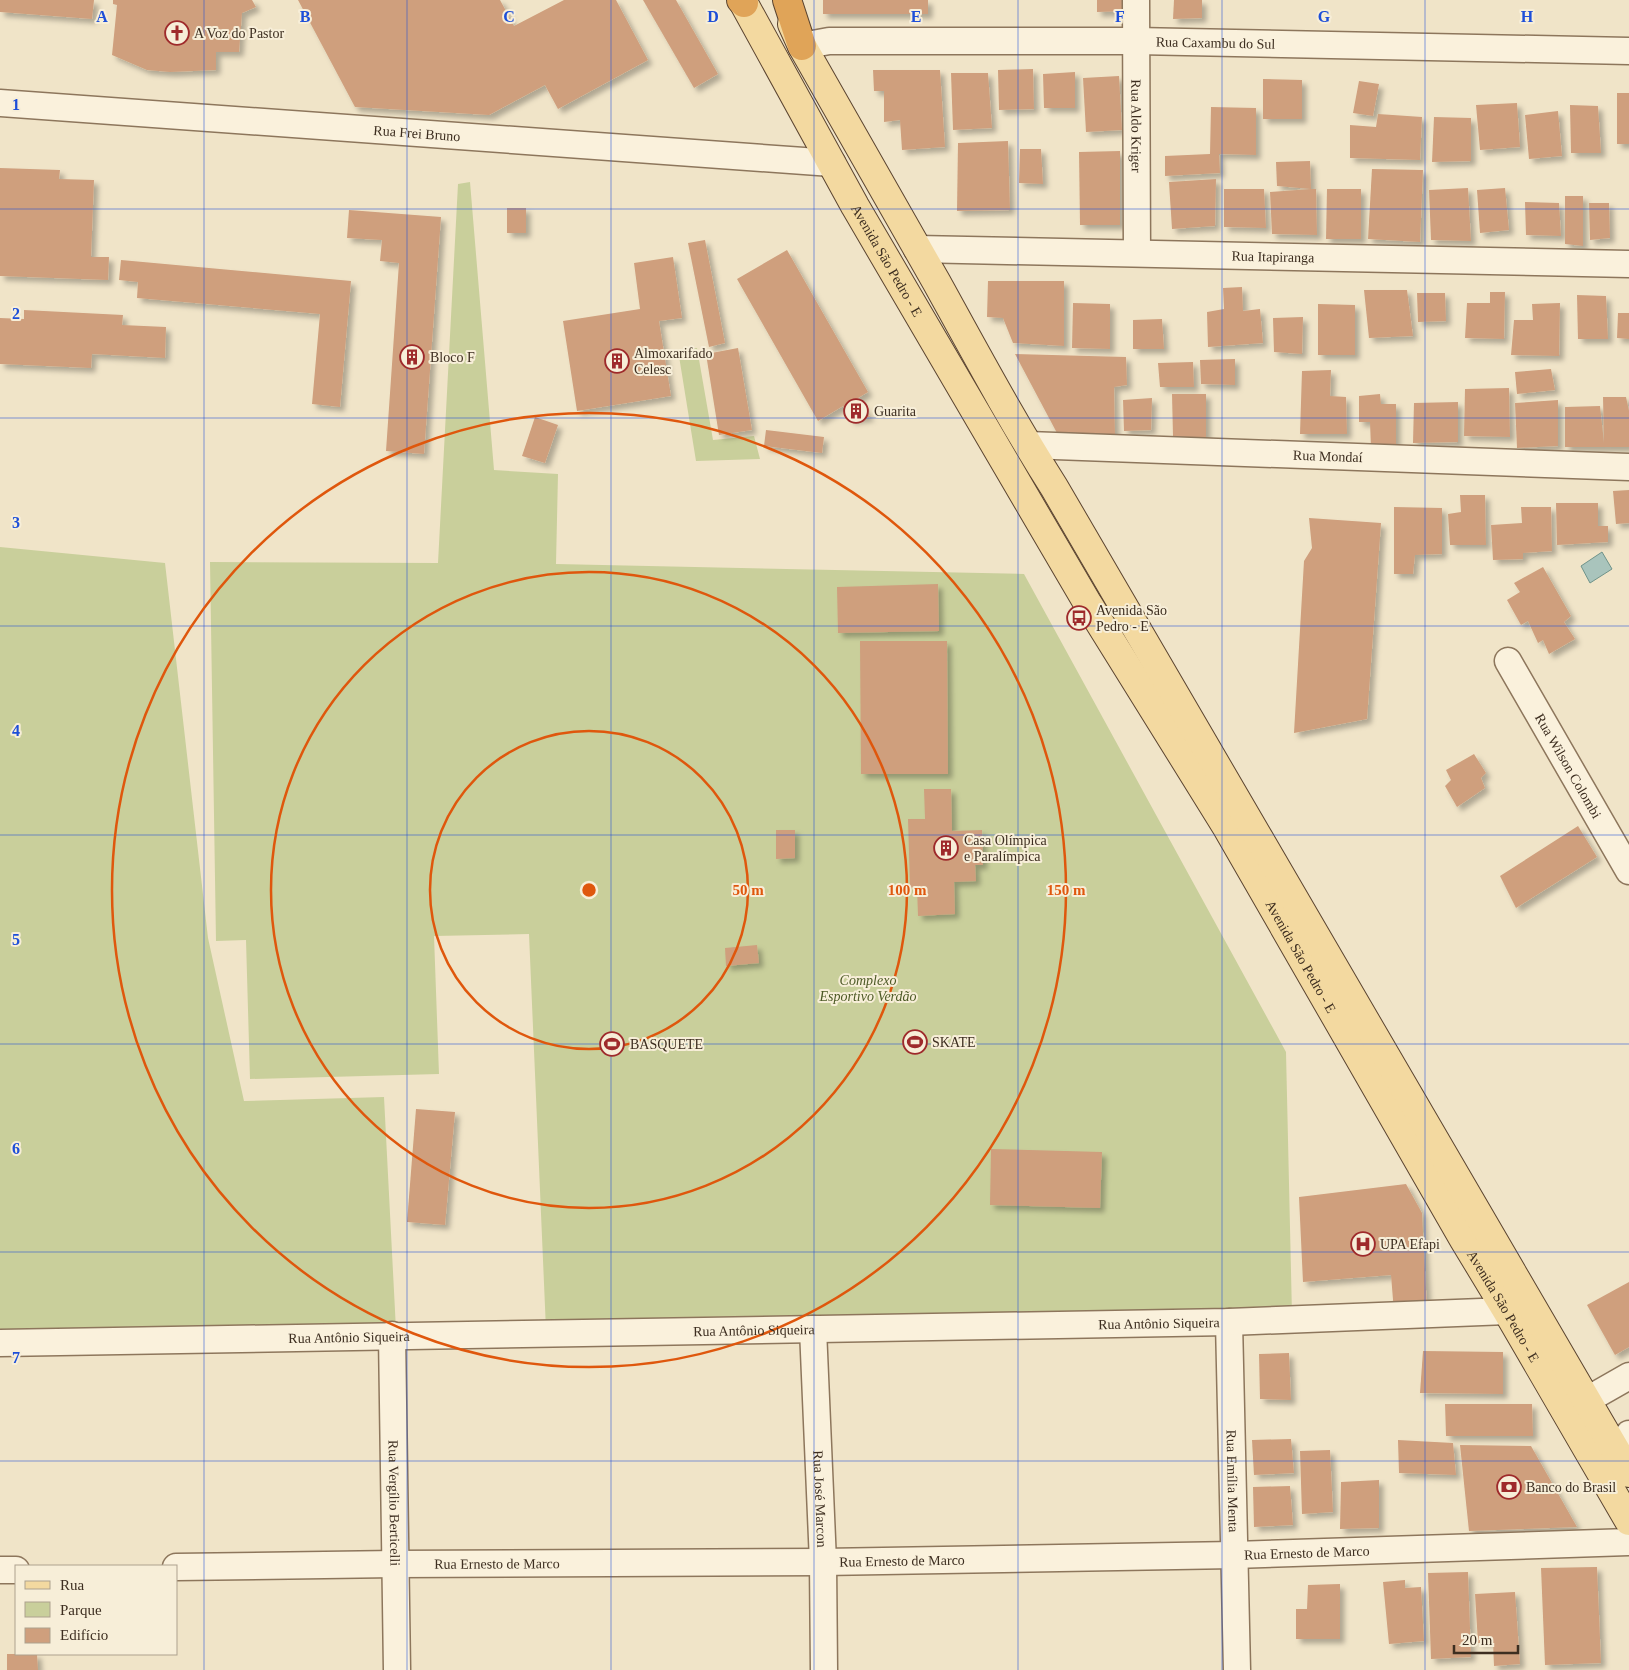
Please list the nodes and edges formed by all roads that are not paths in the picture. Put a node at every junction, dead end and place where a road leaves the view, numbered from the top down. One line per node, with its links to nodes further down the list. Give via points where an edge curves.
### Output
1 (781, 0): 6 (main road, Avenida São Pedro - E)
2 (787, 0): 6 (highway)
3 (1136, 0): 5 (street, Rua Aldo Kriger)
4 (742, 1): 9 (main road, Avenida São Pedro - E)
5 (1136, 41): 6 (street, Rua Caxambu do Sul, via 829,41); 7 (street, Rua Caxambu do Sul); 11 (street, Rua Aldo Kriger)
6 (802, 46): 10 (main road, Avenida São Pedro - E)
7 (1629, 51)
8 (0, 103): 9 (street, Rua Frei Bruno)
9 (832, 164): 17 (main road, Avenida São Pedro - E, via 1078,587 1226,826)
10 (917, 249): 11 (street, Rua Itapiranga); 13 (main road, Avenida São Pedro - E)
11 (1137, 253): 12 (street, Rua Itapiranga)
12 (1629, 264)
13 (1028, 445): 14 (street, Rua Mondaí); 23 (main road, Avenida São Pedro - E)
14 (1629, 467)
15 (1508, 661): 16 (street, Rua Wilson Colombi)
16 (1629, 871)
17 (1507, 1311): 18 (street, Rua Antônio Siqueira); 25 (main road, Avenida São Pedro - E)
18 (1229, 1322): 19 (street, Rua Antônio Siqueira); 27 (street, Rua Emília Menta)
19 (813, 1329): 20 (street, Rua Antônio Siqueira); 28 (street, Rua José Marcon)
20 (392, 1335): 21 (street, Rua Antônio Siqueira); 29 (street, Rua Vergílio Berticelli)
21 (0, 1343)
22 (1629, 1376): 23 (street)
23 (1587, 1400): 24 (main road, Avenida São Pedro - E)
24 (1625, 1453)
25 (1629, 1520)
26 (1629, 1542): 27 (street, Rua Ernesto de Marco)
27 (1234, 1555): 28 (street, Rua Ernesto de Marco); 35 (street, Rua Emília Menta)
28 (823, 1562): 29 (street, Rua Ernesto de Marco); 34 (street, Rua José Marcon)
29 (395, 1564): 30 (street, Rua Ernesto de Marco); 33 (street, Rua Vergílio Berticelli)
30 (178, 1567)
31 (0, 1570): 32 (street)
32 (15, 1570)
33 (397, 1670)
34 (824, 1670)
35 (1237, 1670)

